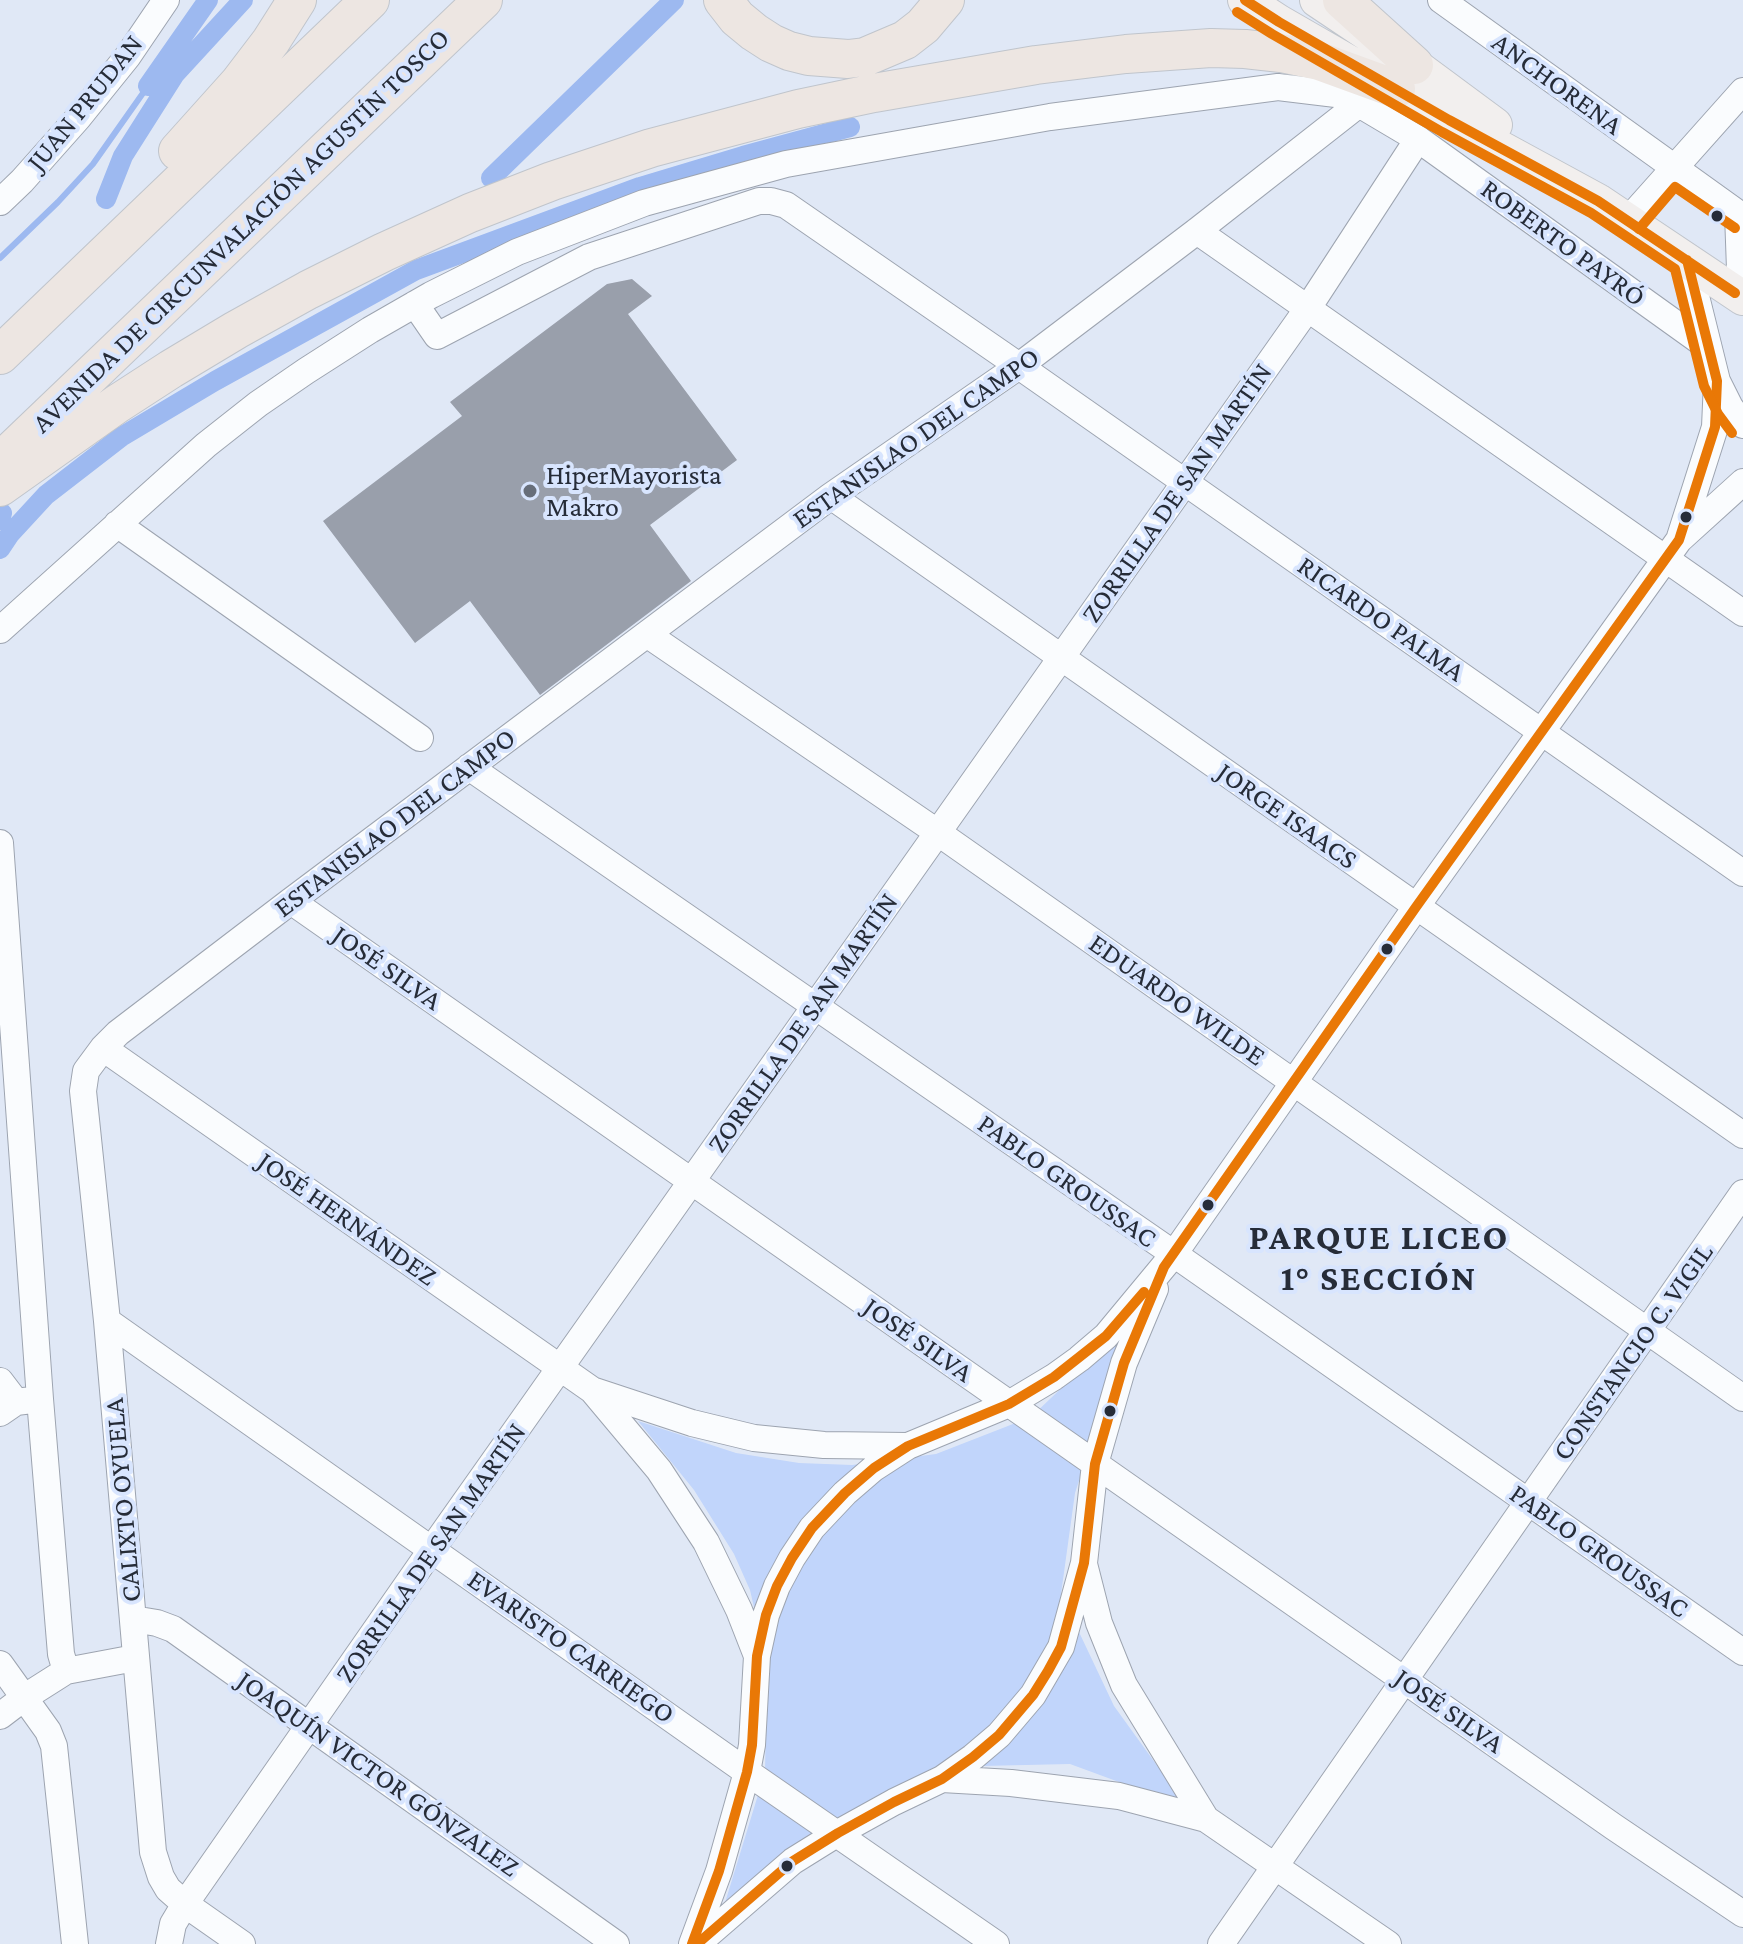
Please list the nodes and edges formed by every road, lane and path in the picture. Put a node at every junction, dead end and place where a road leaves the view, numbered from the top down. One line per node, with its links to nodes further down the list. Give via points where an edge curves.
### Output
1 (166, 0): 16 (street, JUAN PRUDAN, via 78,118)
2 (297, 0): 24 (highway, via 205,123)
3 (370, 0): 26 (highway)
4 (483, 0): 30 (highway, AVENIDA DE CIRCUNVALACIÓN AGUSTÍN TOSCO)
5 (723, 0): 6 (highway, via 737,18 771,43 809,56 848,59 905,40)
6 (945, 0)
7 (1245, 0): 11 (main road, via 1279,22)
8 (1317, 0): 11 (main road)
9 (1342, 0): 11 (highway)
10 (1441, 0): 15 (street, ANCHORENA)
11 (1405, 77): 18 (main road); 33 (highway, via 1245,49 1126,54 874,93 651,148 470,213 308,290 131,395)
12 (1743, 91): 15 (street)
13 (1359, 104): 14 (street, ROBERTO PAYRÓ); 19 (street, ESTANISLAO DEL CAMPO); 22 (street, ROBERTO PAYRÓ, via 1336,94 1278,87 1050,117 786,164 602,218 517,252)
14 (1418, 139): 23 (street, ZORRILLA DE SAN MARTÍN); 25 (street, ROBERTO PAYRÓ)
15 (1673, 168): 17 (street, ANCHORENA); 18 (street)
16 (0, 202)
17 (1740, 216): 21 (street)
18 (1628, 220): 20 (main road)
19 (1197, 231): 23 (street); 27 (street, ESTANISLAO DEL CAMPO)
20 (1687, 260): 21 (main road); 25 (street)
21 (1742, 298)
22 (415, 304): 27 (street, RICARDO PALMA, via 437,336 589,257 771,201 800,214); 35 (street, ROBERTO PAYRÓ, via 258,404)
23 (1308, 308): 31 (street, ZORRILLA DE SAN MARTÍN); 36 (street)
24 (0, 325)
25 (1708, 347): 28 (street)
26 (0, 355)
27 (1019, 366): 31 (street, RICARDO PALMA); 34 (street, ESTANISLAO DEL CAMPO)
28 (1717, 381): 29 (street); 36 (street, via 1715,427)
29 (1743, 425)
30 (0, 462)
31 (1185, 482): 40 (street, ZORRILLA DE SAN MARTÍN); 41 (street, RICARDO PALMA)
32 (1743, 482): 36 (street)
33 (0, 487)
34 (831, 496): 39 (street, ESTANISLAO DEL CAMPO); 40 (street, JORGE ISAACS)
35 (117, 524): 38 (street, ROBERTO PAYRÓ); 42 (street)
36 (1672, 550): 37 (street); 41 (street)
37 (1743, 613)
38 (0, 630)
39 (648, 635): 43 (street, ESTANISLAO DEL CAMPO); 44 (street, EDUARDO WILDE)
40 (1061, 656): 44 (street, ZORRILLA DE SAN MARTÍN); 49 (street, JORGE ISAACS)
41 (1541, 732): 46 (street, RICARDO PALMA); 49 (street)
42 (420, 738)
43 (469, 767): 48 (street, ESTANISLAO DEL CAMPO); 50 (street, PABLO GROUSSAC)
44 (937, 832): 50 (street, ZORRILLA DE SAN MARTÍN); 53 (street, EDUARDO WILDE)
45 (0, 843): 47 (street)
46 (1743, 873)
47 (2, 892): 52 (street)
48 (291, 901): 51 (street, ESTANISLAO DEL CAMPO); 55 (street, JOSÉ SILVA)
49 (1416, 907): 53 (street); 54 (street, JORGE ISAACS)
50 (815, 1006): 55 (street, ZORRILLA DE SAN MARTÍN); 57 (street, PABLO GROUSSAC)
51 (103, 1048): 58 (street, CALIXTO OYUELA, via 86,1071 83,1091); 60 (street, JOSÉ HERNÁNDEZ)
52 (8, 1072): 65 (street)
53 (1294, 1082): 57 (street); 59 (street, EDUARDO WILDE)
54 (1743, 1135)
55 (692, 1182): 60 (street, ZORRILLA DE SAN MARTÍN); 64 (street, JOSÉ SILVA)
56 (1743, 1193): 59 (street, CONSTANCIO C. VIGIL)
57 (1169, 1261): 64 (street, via 1106,1336); 67 (street, via 1124,1363); 68 (street, PABLO GROUSSAC)
58 (107, 1321): 69 (street, EVARISTO CARRIEGO); 71 (street, CALIXTO OYUELA)
59 (1646, 1332): 63 (street, EDUARDO WILDE); 68 (street, CONSTANCIO C. VIGIL)
60 (561, 1368): 62 (street, JOSÉ HERNÁNDEZ); 69 (street, ZORRILLA DE SAN MARTÍN)
61 (0, 1381): 65 (street)
62 (592, 1390): 66 (street, JOSÉ HERNÁNDEZ, via 754,1438); 73 (street, JOSÉ HERNÁNDEZ, via 659,1470 706,1542)
63 (1743, 1398)
64 (1009, 1404): 66 (street); 67 (street, JOSÉ SILVA)
65 (18, 1405): 76 (street)
66 (908, 1446): 73 (street, via 874,1468 812,1528 777,1586)
67 (1095, 1464): 70 (street); 77 (street, JOSÉ SILVA)
68 (1529, 1502): 72 (street, PABLO GROUSSAC); 77 (street, CONSTANCIO C. VIGIL)
69 (432, 1549): 80 (street, ZORRILLA DE SAN MARTÍN); 81 (street, EVARISTO CARRIEGO)
70 (1084, 1563): 82 (street, via 1061,1647 1033,1695 999,1735); 83 (street, via 1099,1623 1124,1685)
71 (133, 1619): 74 (street, CALIXTO OYUELA); 80 (street, JOAQUÍN VICTOR GÓNZALEZ, via 173,1629)
72 (1743, 1652)
73 (757, 1656): 81 (street)
74 (135, 1658): 76 (street); 86 (street, CALIXTO OYUELA, via 153,1852 168,1889)
75 (0, 1664): 78 (street)
76 (66, 1671): 78 (street)
77 (1406, 1680): 85 (street, CONSTANCIO C. VIGIL); 87 (street, JOSÉ SILVA)
78 (25, 1697): 79 (street); 88 (street, via 54,1746)
79 (0, 1716)
80 (310, 1726): 86 (street, ZORRILLA DE SAN MARTÍN); 91 (street, JOAQUÍN VICTOR GÓNZALEZ)
81 (747, 1772): 84 (street, EVARISTO CARRIEGO); 92 (street)
82 (942, 1779): 83 (street, via 1119,1796); 84 (street)
83 (1206, 1819): 85 (street)
84 (838, 1833): 92 (street, via 793,1861); 93 (street, EVARISTO CARRIEGO)
85 (1275, 1866): 94 (street, CONSTANCIO C. VIGIL); 95 (street)
86 (185, 1904): 89 (street); 90 (street, CALIXTO OYUELA)
87 (1743, 1914)
88 (75, 1944)
89 (169, 1944)
90 (242, 1944)
91 (616, 1944)
92 (695, 1944)
93 (996, 1944)
94 (1221, 1944)
95 (1388, 1944)

